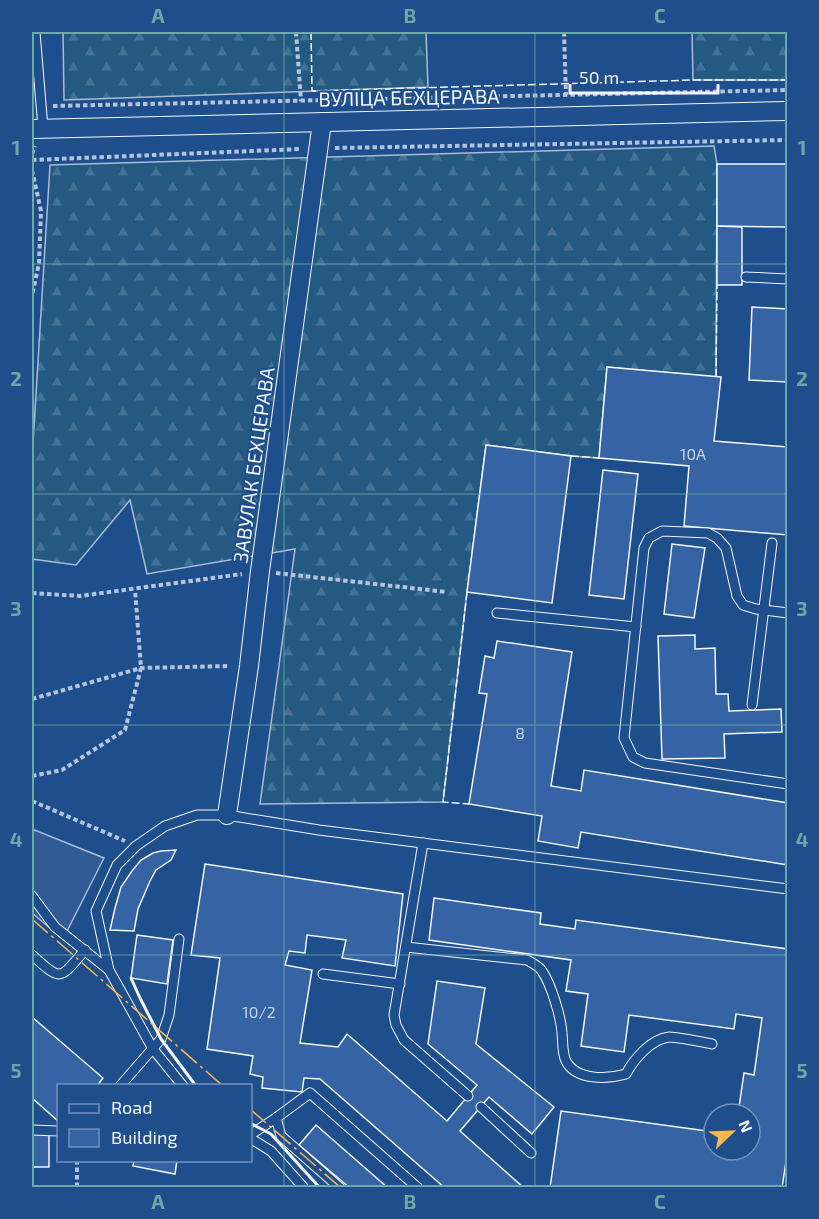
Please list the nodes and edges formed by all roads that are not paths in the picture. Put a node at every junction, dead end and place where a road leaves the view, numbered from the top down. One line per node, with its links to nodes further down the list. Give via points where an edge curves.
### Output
1 (34, 32): 4 (lane, via 41,107)
2 (788, 111): 3 (street, ВУЛІЦА БЕХЦЕРАВА)
3 (322, 122): 4 (street, ВУЛІЦА БЕХЦЕРАВА); 14 (street, ЗАВУЛАК БЕХЦЕРАВА)
4 (37, 128)
5 (746, 277): 6 (lane)
6 (788, 279)
7 (772, 543): 8 (lane)
8 (763, 610): 10 (lane); 11 (lane, via 743,605 737,596 726,548 717,538 708,533 662,531 649,538 644,548); 12 (lane)
9 (497, 613): 11 (lane)
10 (788, 613)
11 (636, 627): 13 (lane, via 624,738 633,758)
12 (752, 705)
13 (788, 784)
14 (227, 815): 15 (lane); 22 (lane, via 197,815 165,826 117,865 96,911)
15 (423, 843): 16 (lane); 19 (lane)
16 (788, 889)
17 (32, 896): 20 (lane, via 55,927)
18 (179, 939): 26 (lane, via 169,1015)
19 (406, 947): 24 (lane); 25 (lane, via 527,960 541,969 562,1029 566,1063 579,1074 626,1074 651,1044 668,1037)
20 (84, 950): 21 (lane, via 59,975 52,974); 22 (lane)
21 (32, 955)
22 (109, 970): 26 (lane)
23 (323, 974): 24 (lane)
24 (400, 984): 29 (lane, via 394,1015 404,1040)
25 (712, 1044)
26 (153, 1049): 27 (lane); 28 (lane)
27 (122, 1084)
28 (181, 1084)
29 (468, 1096)
30 (481, 1107): 36 (lane)
31 (276, 1118): 34 (lane); 38 (lane, via 281,1136); 39 (lane, via 310,1093)
32 (32, 1130): 33 (lane)
33 (57, 1131)
34 (252, 1135)
35 (252, 1137): 37 (lane, via 271,1151)
36 (531, 1153)
37 (304, 1188)
38 (340, 1188)
39 (418, 1188)

